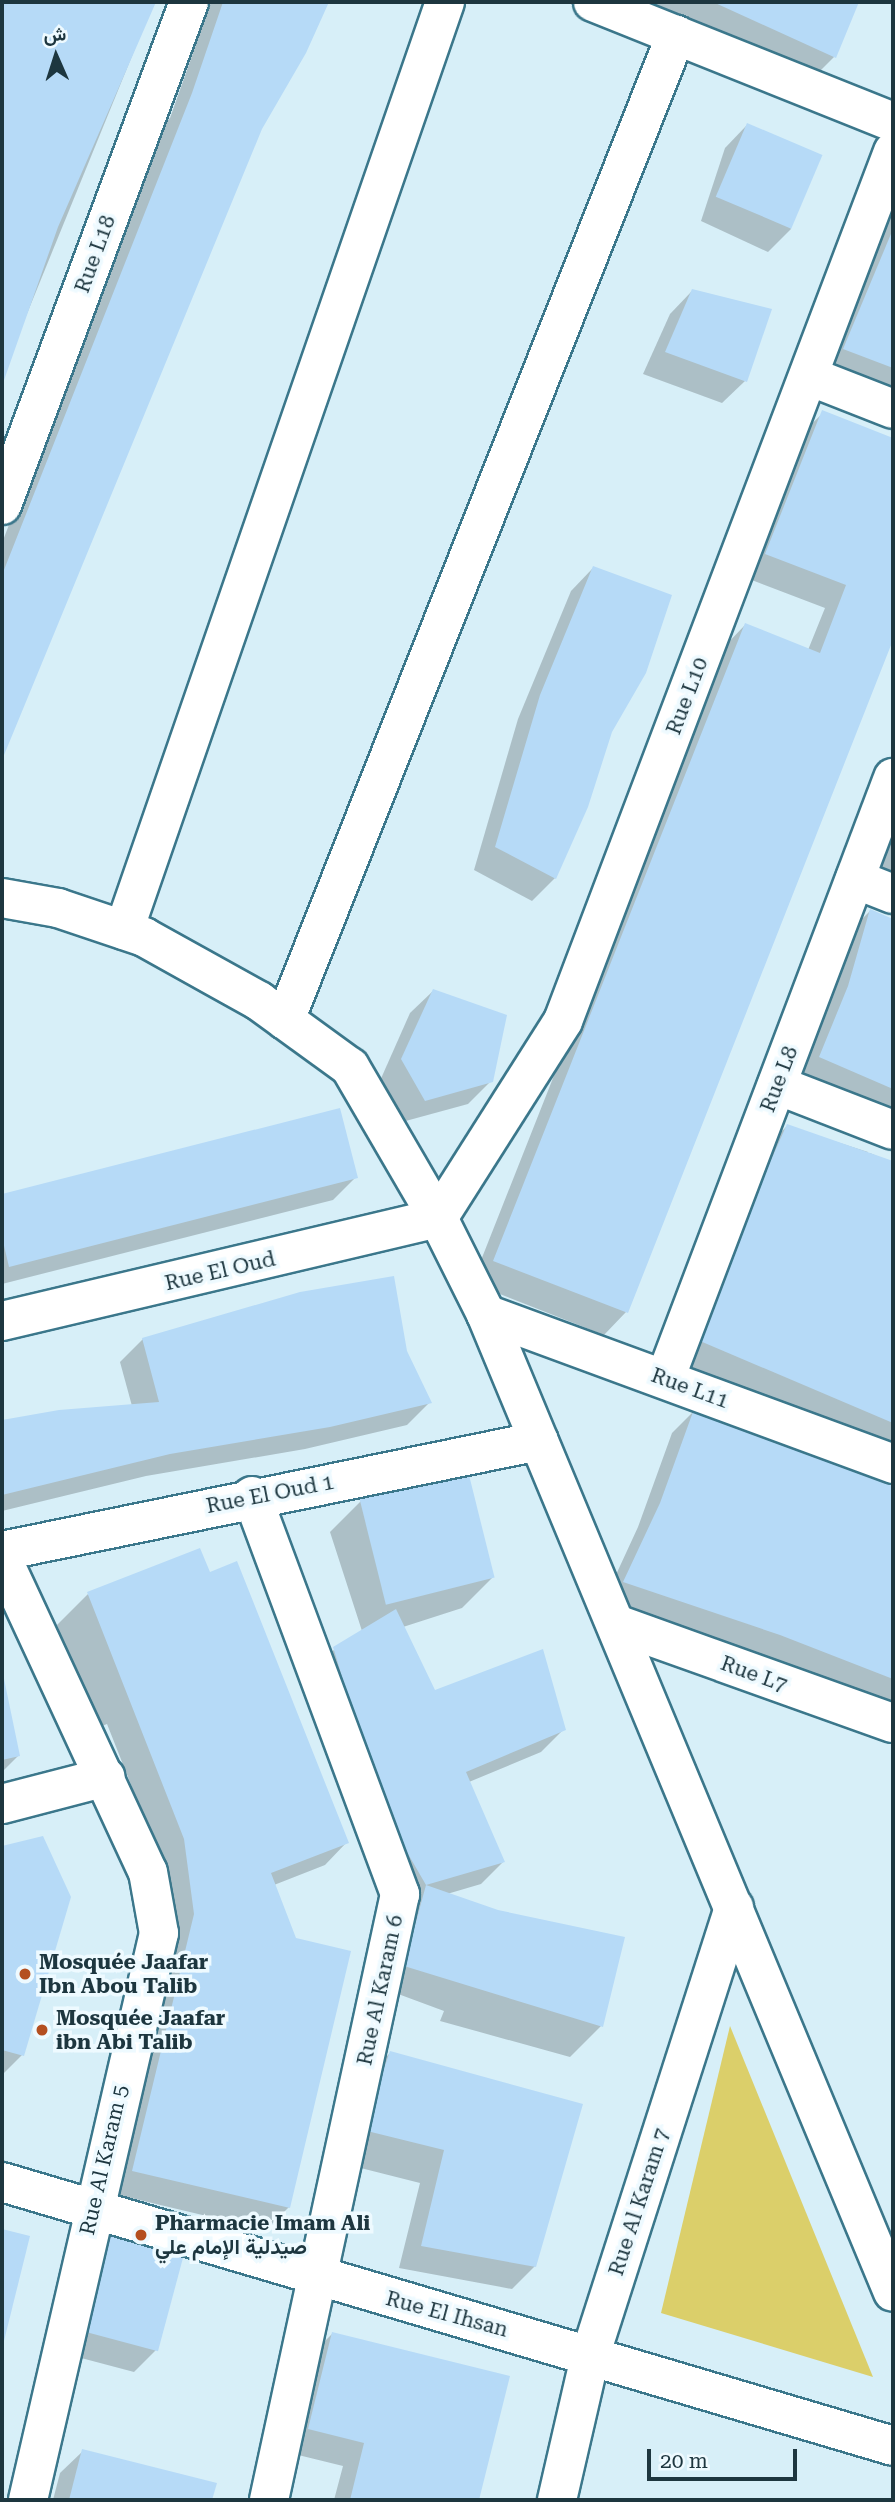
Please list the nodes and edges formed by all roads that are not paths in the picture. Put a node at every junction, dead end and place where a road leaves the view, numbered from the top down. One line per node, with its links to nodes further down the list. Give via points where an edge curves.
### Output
1 (189, 2): 9 (street, Rue L18)
2 (445, 2): 14 (street)
3 (593, 2): 4 (street)
4 (676, 35): 5 (street); 15 (street)
5 (893, 122)
6 (893, 152): 7 (street, Rue L10)
7 (809, 376): 8 (street); 18 (street, Rue L10, via 563,1021)
8 (893, 409)
9 (2, 505)
10 (893, 778): 11 (street, Rue L8)
11 (855, 879): 12 (street); 16 (street, Rue L8)
12 (893, 894)
13 (2, 898): 14 (street, via 58,908)
14 (124, 930): 15 (street, via 144,937)
15 (285, 1020): 18 (street, via 350,1067)
16 (777, 1085): 17 (street); 21 (street, Rue L8)
17 (893, 1130)
18 (439, 1218): 19 (street); 20 (street, Rue El Oud)
19 (486, 1314): 21 (street, Rue L11); 22 (street)
20 (2, 1321)
21 (665, 1379): 23 (street, Rue L11)
22 (539, 1441): 24 (street, Rue El Oud 1); 27 (street)
23 (893, 1464)
24 (252, 1496): 25 (street, Rue El Oud 1); 34 (street, Rue Al Karam 6, via 400,1894)
25 (2, 1551)
26 (2, 1558): 29 (street, Rue Al Karam 5)
27 (616, 1624): 28 (street, Rue L7); 31 (street)
28 (893, 1723)
29 (106, 1777): 30 (street); 33 (street, Rue Al Karam 5, via 148,1871 159,1933)
30 (2, 1804)
31 (734, 1907): 35 (street); 36 (street, Rue Al Karam 7)
32 (2, 2182): 33 (street, Rue El Ihsan)
33 (92, 2208): 34 (street, Rue El Ihsan); 38 (street, Rue Al Karam 5)
34 (320, 2279): 36 (street, Rue El Ihsan); 39 (street, Rue Al Karam 6)
35 (893, 2292)
36 (591, 2353): 37 (street, Rue El Ihsan); 40 (street, Rue Al Karam 7)
37 (893, 2445)
38 (28, 2500)
39 (270, 2500)
40 (557, 2500)

